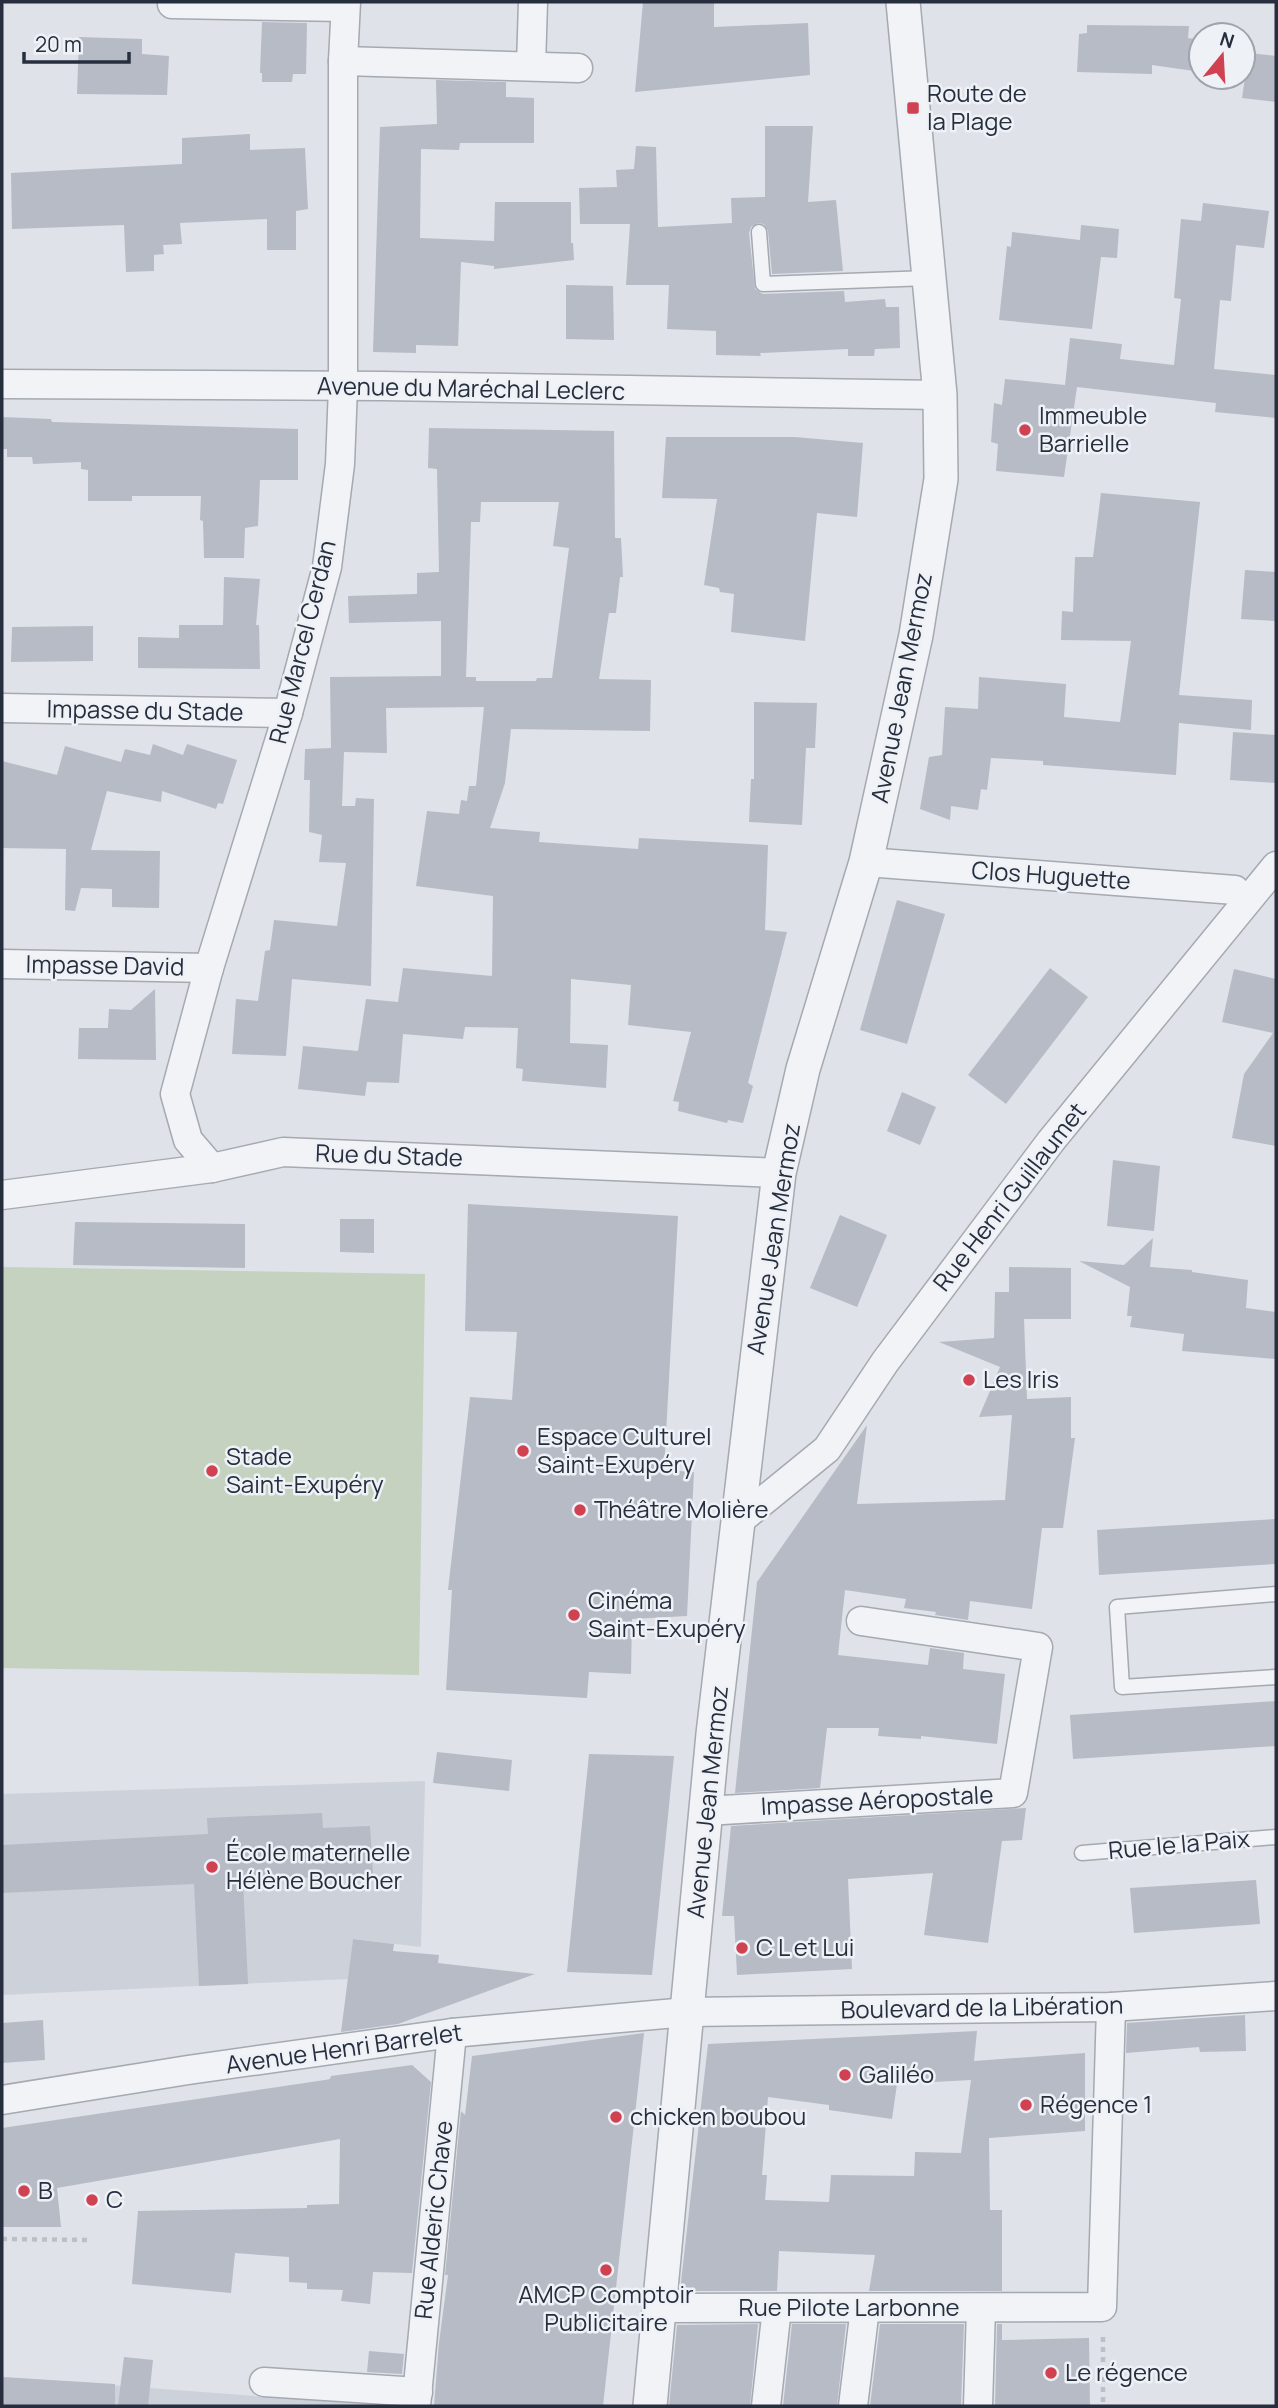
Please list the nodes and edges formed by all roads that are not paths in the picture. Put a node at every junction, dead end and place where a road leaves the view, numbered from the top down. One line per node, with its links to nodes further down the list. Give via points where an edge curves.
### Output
1 (533, 2): 6 (street)
2 (903, 2): 9 (street, Avenue Jean Mermoz)
3 (172, 4): 4 (street, Rue Marcel Cerdan)
4 (345, 4): 5 (street, Rue Marcel Cerdan)
5 (343, 61): 6 (street); 11 (street, Rue Marcel Cerdan)
6 (531, 66): 7 (street)
7 (578, 68)
8 (760, 232): 9 (lane, via 763,284)
9 (929, 278): 12 (street, Avenue Jean Mermoz)
10 (2, 384): 11 (street, Avenue du Maréchal Leclerc)
11 (343, 387): 12 (street, Avenue du Maréchal Leclerc); 14 (street, Rue Marcel Cerdan, via 340,464 327,567)
12 (940, 395): 15 (street, Avenue Jean Mermoz, via 941,479 916,635)
13 (2, 708): 14 (street, Impasse du Stade)
14 (288, 713): 19 (street, Rue Marcel Cerdan)
15 (866, 862): 17 (street, Clos Huguette); 21 (street, Avenue Jean Mermoz, via 803,1069)
16 (1276, 866): 23 (street, Rue Henri Guillaumet, via 1051,1141 885,1362 827,1449)
17 (1235, 890)
18 (2, 964): 19 (street, Impasse David)
19 (209, 968): 20 (street, Rue Marcel Cerdan, via 175,1094 188,1140)
20 (212, 1168): 21 (street, Rue du Stade, via 283,1152); 22 (street, Rue du Stade)
21 (779, 1173): 23 (street, Avenue Jean Mermoz)
22 (2, 1195)
23 (740, 1520): 27 (street, Avenue Jean Mermoz)
24 (1276, 1594): 26 (lane, via 1117,1607 1122,1688)
25 (861, 1621): 27 (street, Impasse Aéropostale, via 1038,1647 1013,1793)
26 (1276, 1677)
27 (706, 1811): 32 (street, Avenue Jean Mermoz)
28 (1276, 1837): 29 (lane, Rue le la Paix)
29 (1082, 1853)
30 (1276, 1996): 31 (street, Boulevard de la Libération)
31 (1111, 2007): 32 (street, Boulevard de la Libération); 38 (street, via 1102,2307)
32 (687, 2012): 33 (street, Avenue Henri Barrelet); 35 (street, Avenue Jean Mermoz)
33 (452, 2033): 34 (street, Avenue Henri Barrelet); 40 (street, Rue Alderic Chave)
34 (2, 2100)
35 (660, 2308): 36 (street, Rue Pilote Larbonne); 41 (street, Avenue Jean Mermoz)
36 (777, 2308): 37 (street, Rue Pilote Larbonne); 42 (street)
37 (865, 2308): 38 (street, Rue Pilote Larbonne); 43 (street)
38 (981, 2308): 44 (street, Rue Pilote Larbonne)
39 (264, 2382): 40 (street)
40 (417, 2399)
41 (650, 2406)
42 (766, 2406)
43 (853, 2406)
44 (978, 2406)

